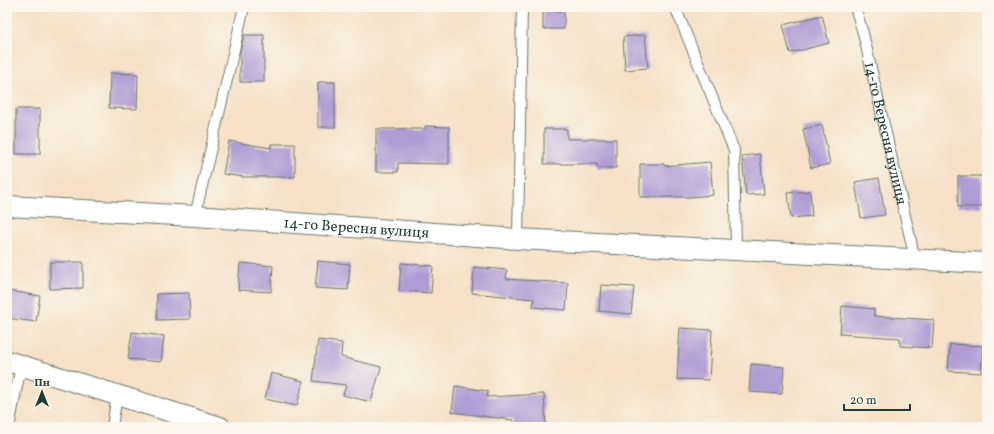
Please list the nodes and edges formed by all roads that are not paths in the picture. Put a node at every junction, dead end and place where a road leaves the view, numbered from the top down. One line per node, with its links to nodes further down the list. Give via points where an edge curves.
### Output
1 (244, 7): 6 (lane)
2 (522, 7): 7 (lane)
3 (675, 7): 8 (lane, via 734,150)
4 (856, 7): 9 (lane, 14-го Вересня вулиця)
5 (7, 206): 6 (street, 14-го Вересня вулиця)
6 (195, 216): 7 (street, 14-го Вересня вулиця)
7 (518, 239): 8 (street, 14-го Вересня вулиця)
8 (736, 250): 9 (street, 14-го Вересня вулиця)
9 (915, 259): 10 (street, 14-го Вересня вулиця)
10 (987, 263)
11 (14, 364): 12 (street); 13 (lane)
12 (117, 395): 14 (lane); 15 (street)
13 (9, 427)
14 (112, 427)
15 (220, 427)

